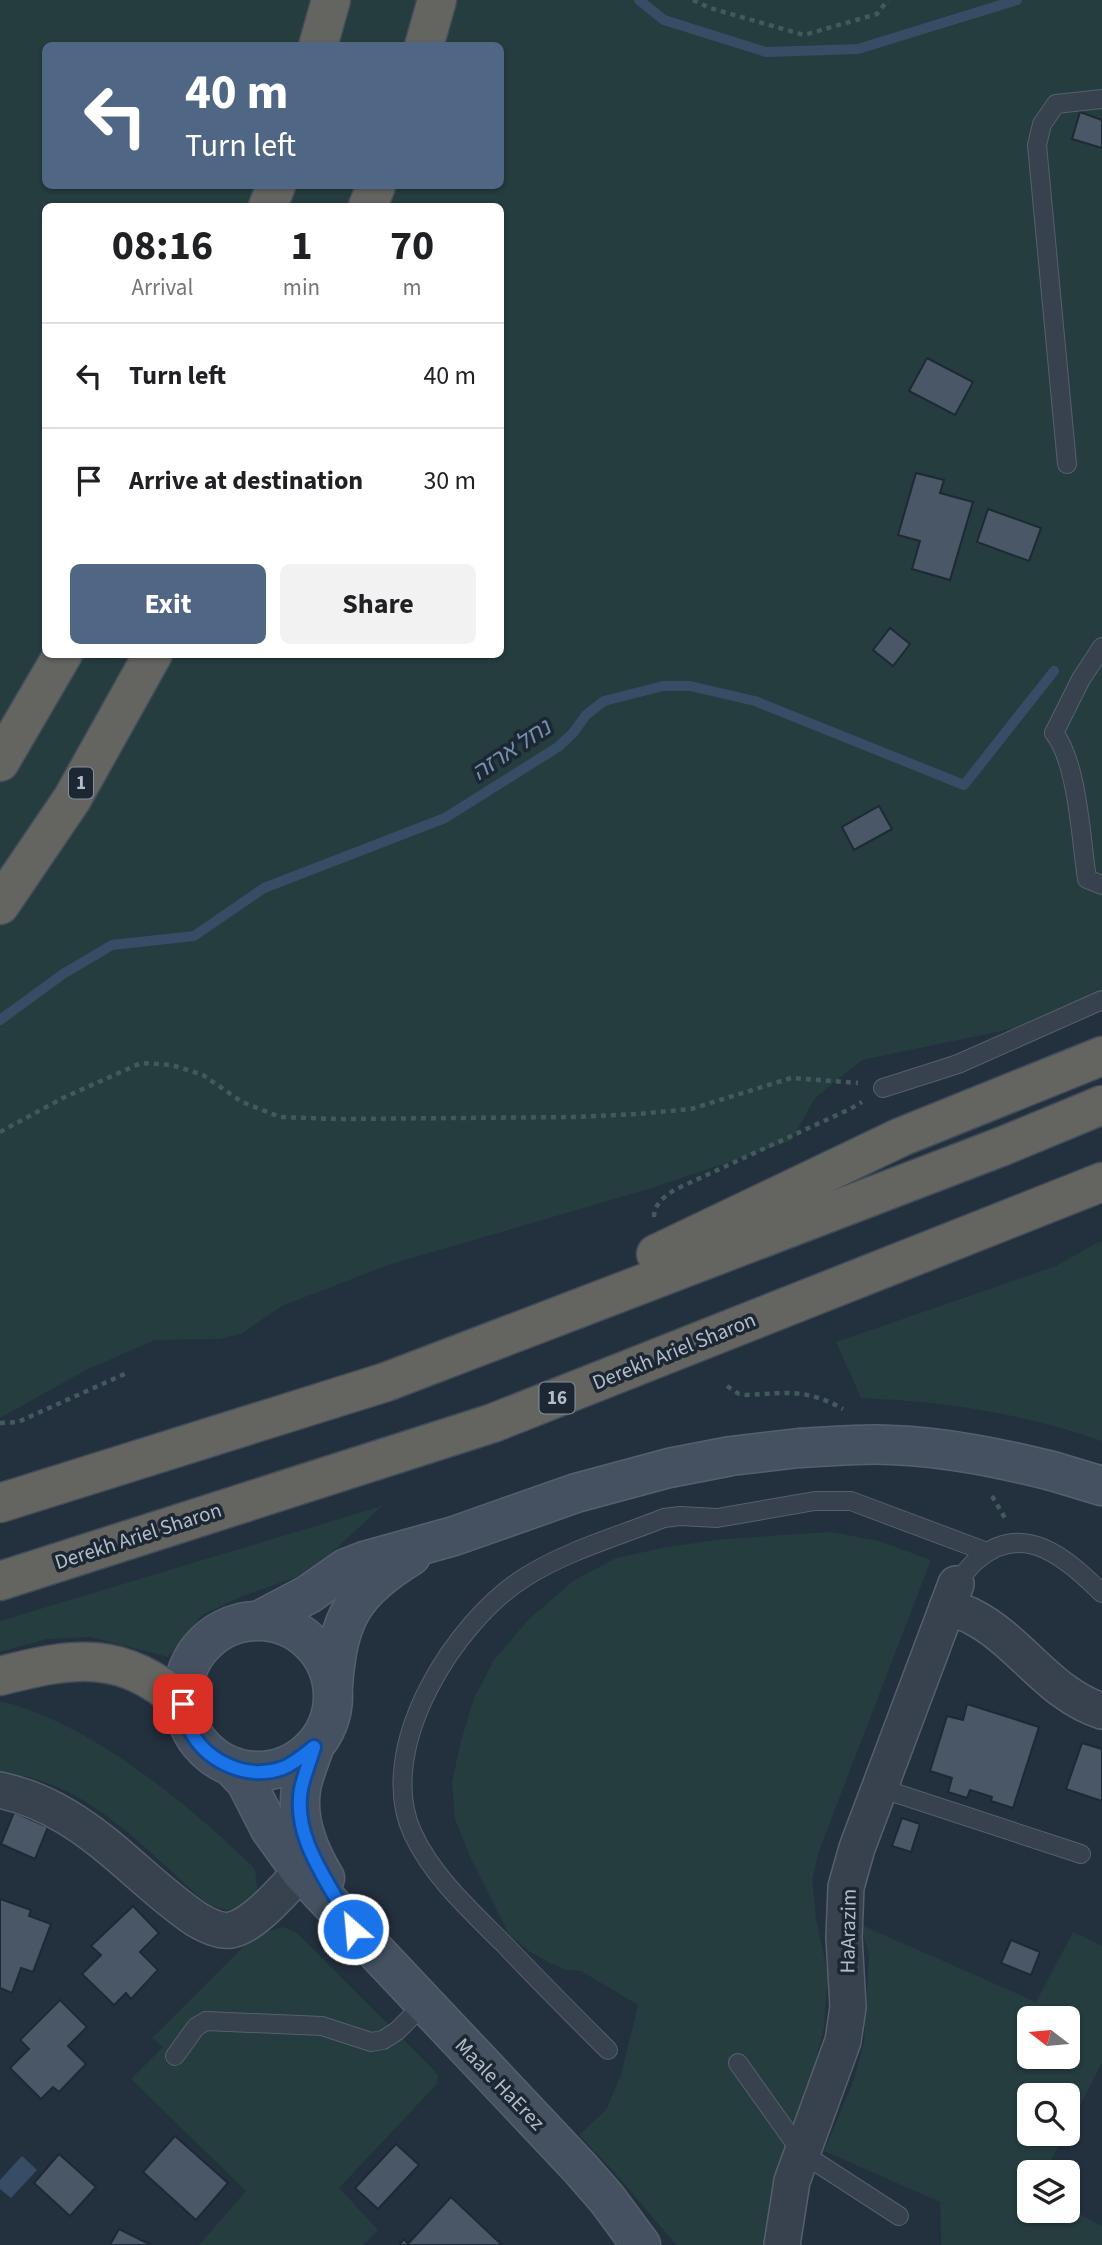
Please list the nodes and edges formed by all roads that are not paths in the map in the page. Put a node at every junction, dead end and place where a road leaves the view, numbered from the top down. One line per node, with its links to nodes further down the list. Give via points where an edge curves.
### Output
1 (331, 0): 3 (highway)
2 (437, 0): 4 (highway)
3 (319, 42)
4 (425, 42)
5 (1102, 99): 6 (lane, via 1056,104 1042,124 1037,145)
6 (1067, 464)
7 (1102, 647): 11 (lane, via 1054,733 1063,743 1067,759 1087,879)
8 (61, 658): 10 (highway)
9 (151, 658): 12 (highway, 1, via 72,799)
10 (0, 762)
11 (1102, 885)
12 (0, 905)
13 (1102, 1000): 15 (lane, via 958,1064)
14 (1102, 1056): 18 (highway, via 901,1137)
15 (883, 1088)
16 (1102, 1105): 18 (highway)
17 (1102, 1182): 23 (highway, Derekh Ariel Sharon / 16, via 493,1423)
18 (379, 1384): 20 (highway)
19 (1102, 1486): 21 (main road, bridge, via 957,1451 890,1445 799,1448 669,1468 576,1493)
20 (0, 1503)
21 (454, 1536): 26 (main road, via 346,1568); 28 (main road, via 409,1558 371,1585 356,1603 343,1623)
22 (987, 1552): 24 (lane, via 1013,1542 1044,1548 1073,1565); 25 (lane, via 975,1561); 39 (lane, via 851,1501 815,1501 718,1518 664,1518 528,1575 498,1597 461,1638 434,1676 411,1734 403,1770 408,1824 435,1871 466,1907)
23 (0, 1581)
24 (1102, 1593)
25 (951, 1596): 30 (street, via 1058,1687); 33 (street, HaArazim)
26 (260, 1620): 28 (main road, via 300,1633 316,1647); 29 (main road, via 219,1631 203,1645 189,1667)
27 (0, 1676): 29 (highway, via 41,1665 102,1662 149,1678)
28 (333, 1686): 31 (main road, via 327,1729)
29 (183, 1704): 32 (main road, via 198,1741)
30 (1102, 1711)
31 (314, 1747): 32 (main road, via 300,1759 273,1770); 37 (main road, Maale HaErez, via 301,1790 301,1818 316,1862)
32 (232, 1767): 36 (main road, Maale HaErez)
33 (880, 1788): 35 (lane); 42 (street, HaArazim, via 846,1888 848,2007 843,2040)
34 (0, 1790): 36 (street, via 65,1816 196,1919 219,1930 230,1931 253,1919)
35 (1081, 1854)
36 (301, 1872): 37 (main road, Maale HaErez)
37 (353, 1929): 38 (main road, Maale HaErez)
38 (424, 2004): 40 (lane, via 397,2031 371,2042 322,2026 206,2021 196,2027); 44 (main road, Maale HaErez, via 580,2168)
39 (608, 2050)
40 (175, 2056)
41 (738, 2063): 42 (lane)
42 (802, 2152): 43 (lane); 45 (street, HaArazim, via 792,2181)
43 (899, 2216)
44 (641, 2245)
45 (782, 2245)

